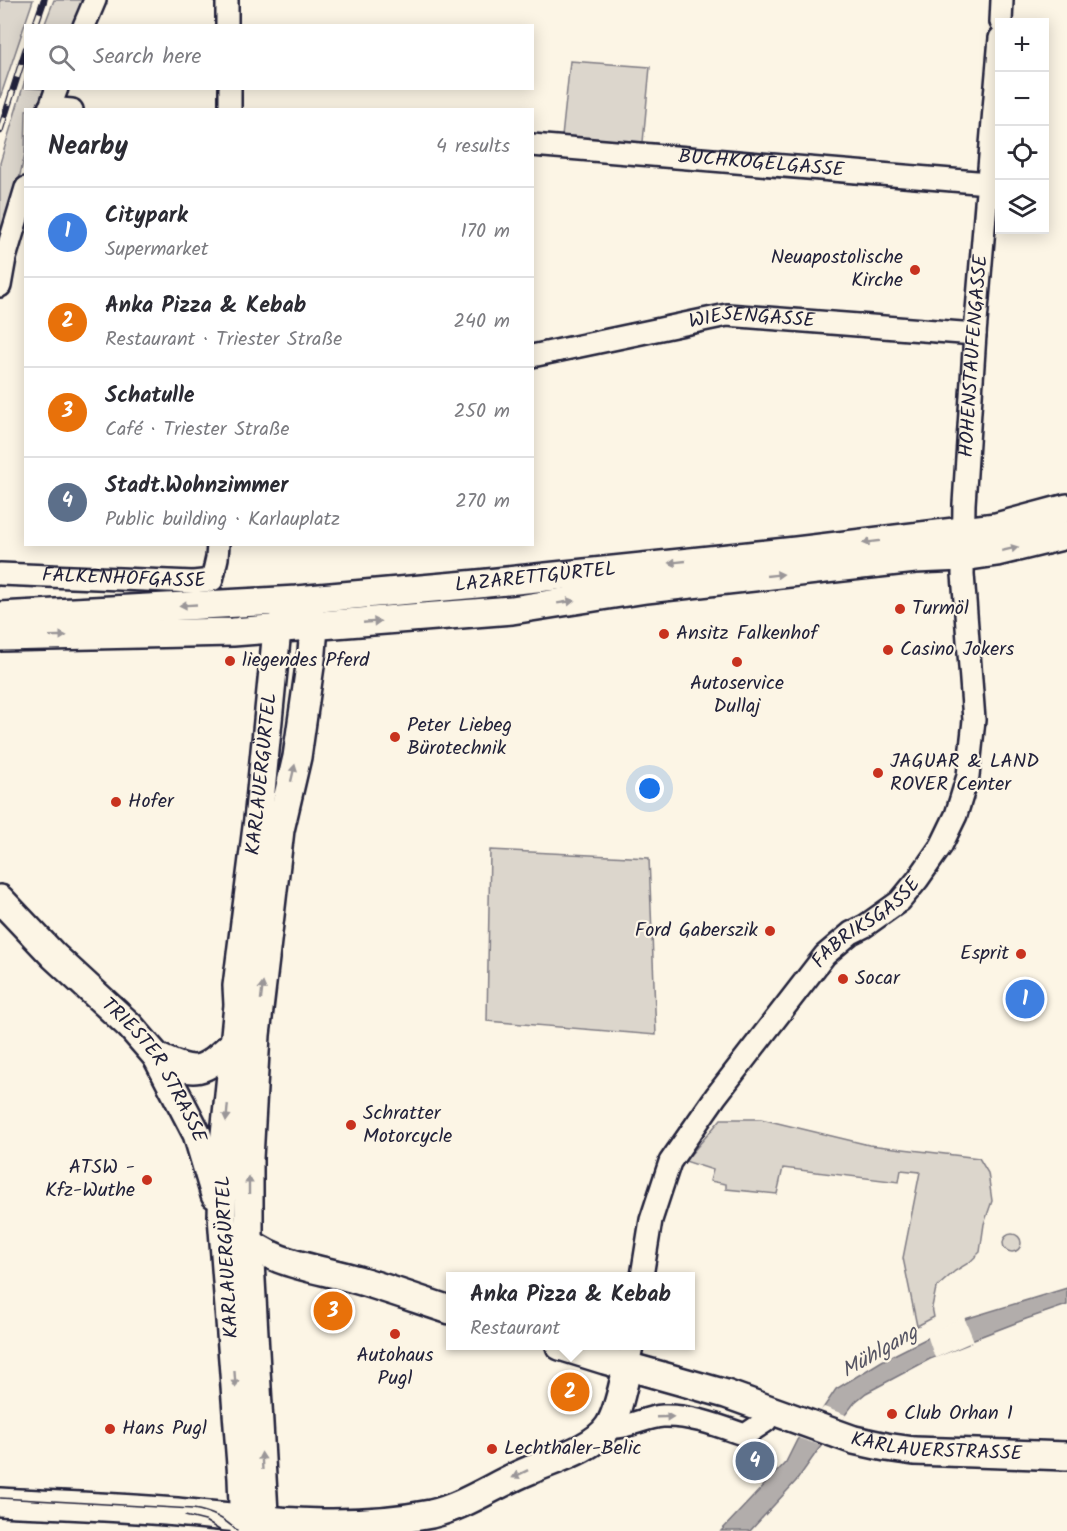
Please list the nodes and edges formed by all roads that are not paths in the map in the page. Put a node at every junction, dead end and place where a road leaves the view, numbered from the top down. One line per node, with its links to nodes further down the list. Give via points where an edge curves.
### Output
1 (95, 0): 5 (street)
2 (226, 0): 6 (street)
3 (1002, 0): 4 (street)
4 (1001, 18)
5 (85, 24)
6 (227, 24)
7 (996, 72): 13 (street, HOHENSTAUFENGASSE)
8 (230, 90): 11 (street)
9 (52, 102): 10 (street)
10 (67, 108)
11 (230, 108)
12 (534, 145): 13 (street, BUCHKOGELGASSE)
13 (988, 183): 16 (street, HOHENSTAUFENGASSE)
14 (24, 195): 15 (street)
15 (0, 286)
16 (975, 334): 17 (street, WIESENGASSE, via 727,315); 20 (street, HOHENSTAUFENGASSE)
17 (534, 356)
18 (1067, 508): 20 (main road, LAZARETTGÜRTEL, via 996,527)
19 (1067, 535): 20 (main road, LAZARETTGÜRTEL, one-way to 19, via 997,552)
20 (963, 544): 23 (main road, LAZARETTGÜRTEL, one-way to 23, via 796,551); 25 (main road, LAZARETTGÜRTEL, one-way to 20, via 512,610 645,589 915,559); 33 (street, FABRIKSGASSE, via 974,720 968,776 956,815 941,846 900,901 825,955 670,1162 651,1220)
21 (218, 546): 22 (street, FALKENHOFGASSE, via 212,580)
22 (0, 574)
23 (297, 600): 24 (main road, LAZARETTGÜRTEL, one-way to 24); 25 (main road, via 309,611); 26 (main road, KARLAUERGÜRTEL)
24 (0, 616)
25 (314, 627): 26 (main road, LAZARETTGÜRTEL); 32 (main road, KARLAUERGÜRTEL, one-way to 25, via 256,1035 280,830 297,757)
26 (278, 630): 27 (main road, LAZARETTGÜRTEL, one-way to 26); 29 (main road, KARLAUERGÜRTEL)
27 (0, 637)
28 (0, 899): 30 (main road, TRIESTER STRASSE)
29 (233, 1044): 30 (main road, via 212,1064 195,1070); 31 (main road, KARLAUERGÜRTEL, one-way to 31)
30 (157, 1057): 31 (main road, TRIESTER STRASSE, via 197,1134)
31 (222, 1216): 32 (main road, TRIESTER STRASSE); 41 (main road, KARLAUERGÜRTEL, one-way to 41, via 243,1478)
32 (249, 1244): 34 (main road, TRIESTER STRASSE, via 281,1260); 41 (main road, KARLAUERGÜRTEL, one-way to 32)
33 (643, 1272)
34 (446, 1309)
35 (591, 1350): 36 (main road)
36 (630, 1355): 37 (main road, KARLAUERSTRASSE); 38 (main road)
37 (771, 1410): 38 (street, one-way to 37, via 621,1428 668,1416 707,1422 745,1435 766,1421); 39 (main road, KARLAUERSTRASSE, via 875,1445 914,1451)
38 (609, 1427): 41 (main road, one-way to 41, via 585,1446 432,1514 363,1524)
39 (1067, 1456)
40 (0, 1502): 41 (main road, via 169,1512)
41 (255, 1525)

